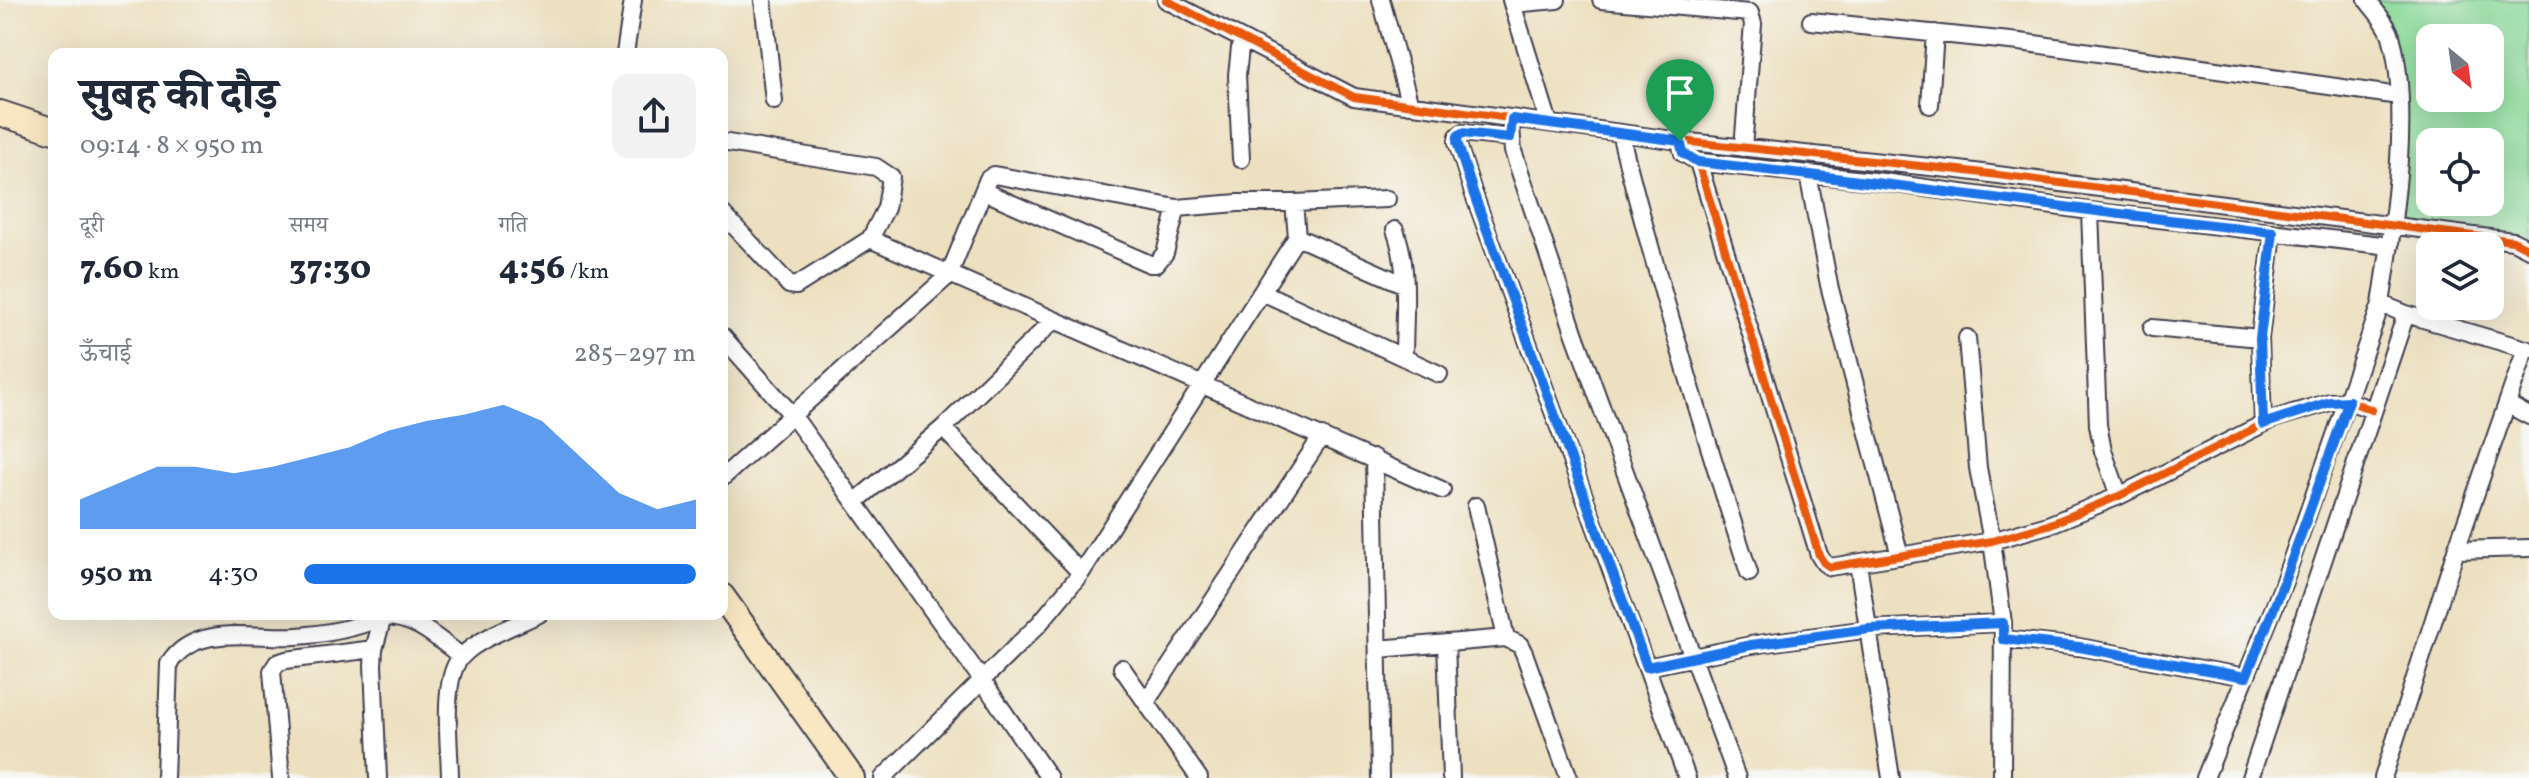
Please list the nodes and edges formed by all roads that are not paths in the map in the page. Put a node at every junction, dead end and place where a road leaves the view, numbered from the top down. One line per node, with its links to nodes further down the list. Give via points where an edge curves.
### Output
1 (633, 0): 12 (street)
2 (763, 0): 14 (street)
3 (1166, 0): 11 (street)
4 (1381, 0): 15 (street)
5 (1557, 0): 8 (street)
6 (1601, 0): 25 (street, via 1750,13)
7 (2367, 0): 13 (street, via 2390,33)
8 (1512, 2): 19 (street)
9 (1811, 21): 10 (street)
10 (1935, 33): 13 (street); 16 (street)
11 (1241, 39): 15 (street, via 1354,97); 26 (street)
12 (626, 48)
13 (2399, 96): 35 (street)
14 (774, 101)
15 (1410, 105): 18 (street)
16 (1930, 105)
17 (0, 113): 20 (street)
18 (1512, 119): 19 (street); 22 (street)
19 (1549, 123): 21 (street)
20 (48, 129)
21 (1620, 133): 23 (street); 76 (street, via 1651,255)
22 (1510, 138): 89 (street, via 1575,335); 90 (street, via 1462,133 1457,142)
23 (1680, 141): 25 (street); 27 (street, via 1683,153)
24 (728, 143): 39 (street, via 885,171 891,177 889,197)
25 (1743, 148): 35 (street)
26 (1241, 159)
27 (1698, 162): 28 (street); 74 (street, via 1819,555 1830,567)
28 (1808, 174): 33 (street); 73 (street, via 1829,285)
29 (983, 191): 32 (street, via 988,179 1001,174); 32 (street, via 1150,264 1165,253); 42 (street)
30 (1387, 199): 31 (street)
31 (1294, 203): 32 (street); 38 (street)
32 (1177, 208)
33 (2090, 211): 37 (street); 67 (street, via 2098,425)
34 (728, 219): 39 (street, via 789,285 796,286)
35 (2393, 225): 40 (street); 41 (street, via 2513,241)
36 (1395, 230): 43 (street)
37 (2273, 232): 40 (street); 50 (street)
38 (1297, 237): 43 (street); 44 (street)
39 (870, 239): 42 (street)
40 (2390, 246): 45 (street)
41 (2529, 249)
42 (949, 275): 47 (street); 59 (street)
43 (1405, 285): 53 (street)
44 (1262, 292): 53 (street); 55 (street)
45 (2381, 304): 46 (street); 56 (street)
46 (2406, 314): 52 (street); 58 (street)
47 (1054, 320): 55 (street); 62 (street)
48 (2152, 328): 50 (street)
49 (1967, 338): 70 (street, via 1978,468)
50 (2260, 338): 61 (street)
51 (728, 343): 59 (street)
52 (2527, 350): 57 (street)
53 (1404, 358): 54 (street)
54 (1439, 374)
55 (1203, 385): 63 (street); 75 (street)
56 (2349, 401): 58 (street); 61 (street); 92 (street)
57 (2507, 404): 60 (street); 72 (street)
58 (2372, 410): 111 (street)
59 (793, 416): 65 (street); 68 (street)
60 (2529, 416)
61 (2263, 424): 67 (street)
62 (943, 428): 68 (street); 75 (street)
63 (1322, 436): 64 (street); 94 (street)
64 (1374, 458): 66 (street); 87 (street)
65 (728, 473)
66 (1442, 490)
67 (2119, 496): 70 (street)
68 (855, 502): 93 (street)
69 (1476, 506): 84 (street)
70 (1992, 541): 73 (street); 83 (street)
71 (2528, 546): 72 (street)
72 (2456, 550): 112 (street)
73 (1900, 556): 74 (street)
74 (1858, 563): 82 (street)
75 (1081, 573): 93 (street)
76 (1749, 573)
77 (728, 604): 99 (street)
78 (374, 620): 95 (street, via 298,636 213,636 177,650 169,664)
79 (383, 620): 86 (street)
80 (410, 620): 88 (street)
81 (527, 620): 88 (street)
82 (1869, 629): 83 (street); 89 (street); 108 (street)
83 (2003, 631): 92 (street); 109 (street)
84 (1506, 638): 85 (street); 105 (street, via 1524,653)
85 (1446, 643): 87 (street); 104 (street)
86 (374, 649): 96 (street, via 277,663 272,671); 97 (street)
87 (1378, 649): 103 (street)
88 (461, 656): 98 (street, via 449,681)
89 (1694, 656): 90 (street); 107 (street)
90 (1647, 667): 106 (street)
91 (1122, 668): 94 (street)
92 (2246, 677): 110 (street)
93 (982, 680): 100 (street); 101 (street)
94 (1146, 702): 102 (street)
95 (165, 778)
96 (281, 778)
97 (378, 778)
98 (450, 778)
99 (852, 778)
100 (883, 778)
101 (1049, 778)
102 (1199, 778)
103 (1380, 778)
104 (1451, 778)
105 (1569, 778)
106 (1687, 778)
107 (1737, 778)
108 (1891, 778)
109 (2002, 778)
110 (2205, 778)
111 (2250, 778)
112 (2383, 778)

